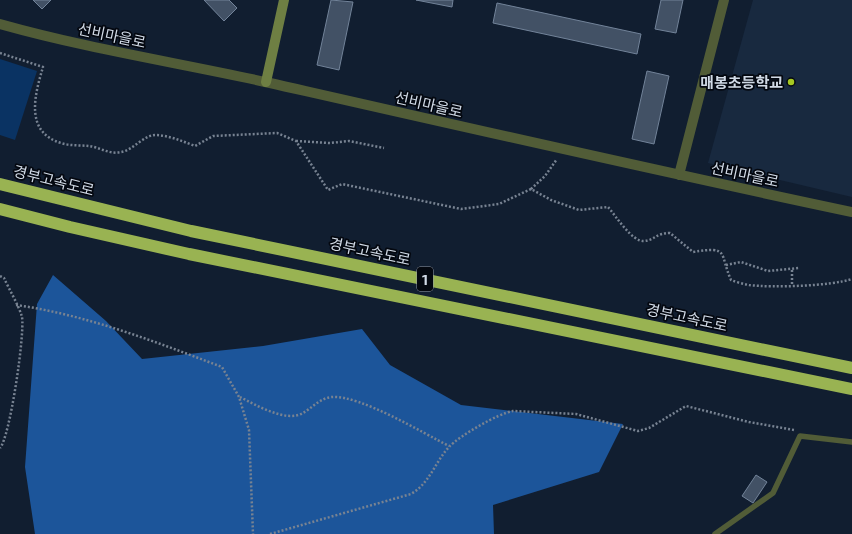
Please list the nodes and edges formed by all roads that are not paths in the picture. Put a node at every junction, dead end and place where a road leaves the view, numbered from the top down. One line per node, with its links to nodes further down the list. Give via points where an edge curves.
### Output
1 (284, 0): 4 (main road)
2 (724, 0): 5 (street)
3 (0, 24): 4 (street, 선비마을로, via 89,46)
4 (266, 82): 5 (street, 선비마을로)
5 (679, 175): 8 (street, 선비마을로)
6 (0, 184): 9 (highway, 경부고속도로 / 1, via 191,231)
7 (0, 209): 10 (highway, 1, via 189,254)
8 (852, 212)
9 (852, 368)
10 (852, 389)
11 (852, 442): 12 (lane, via 800,436 773,493)
12 (715, 534)

